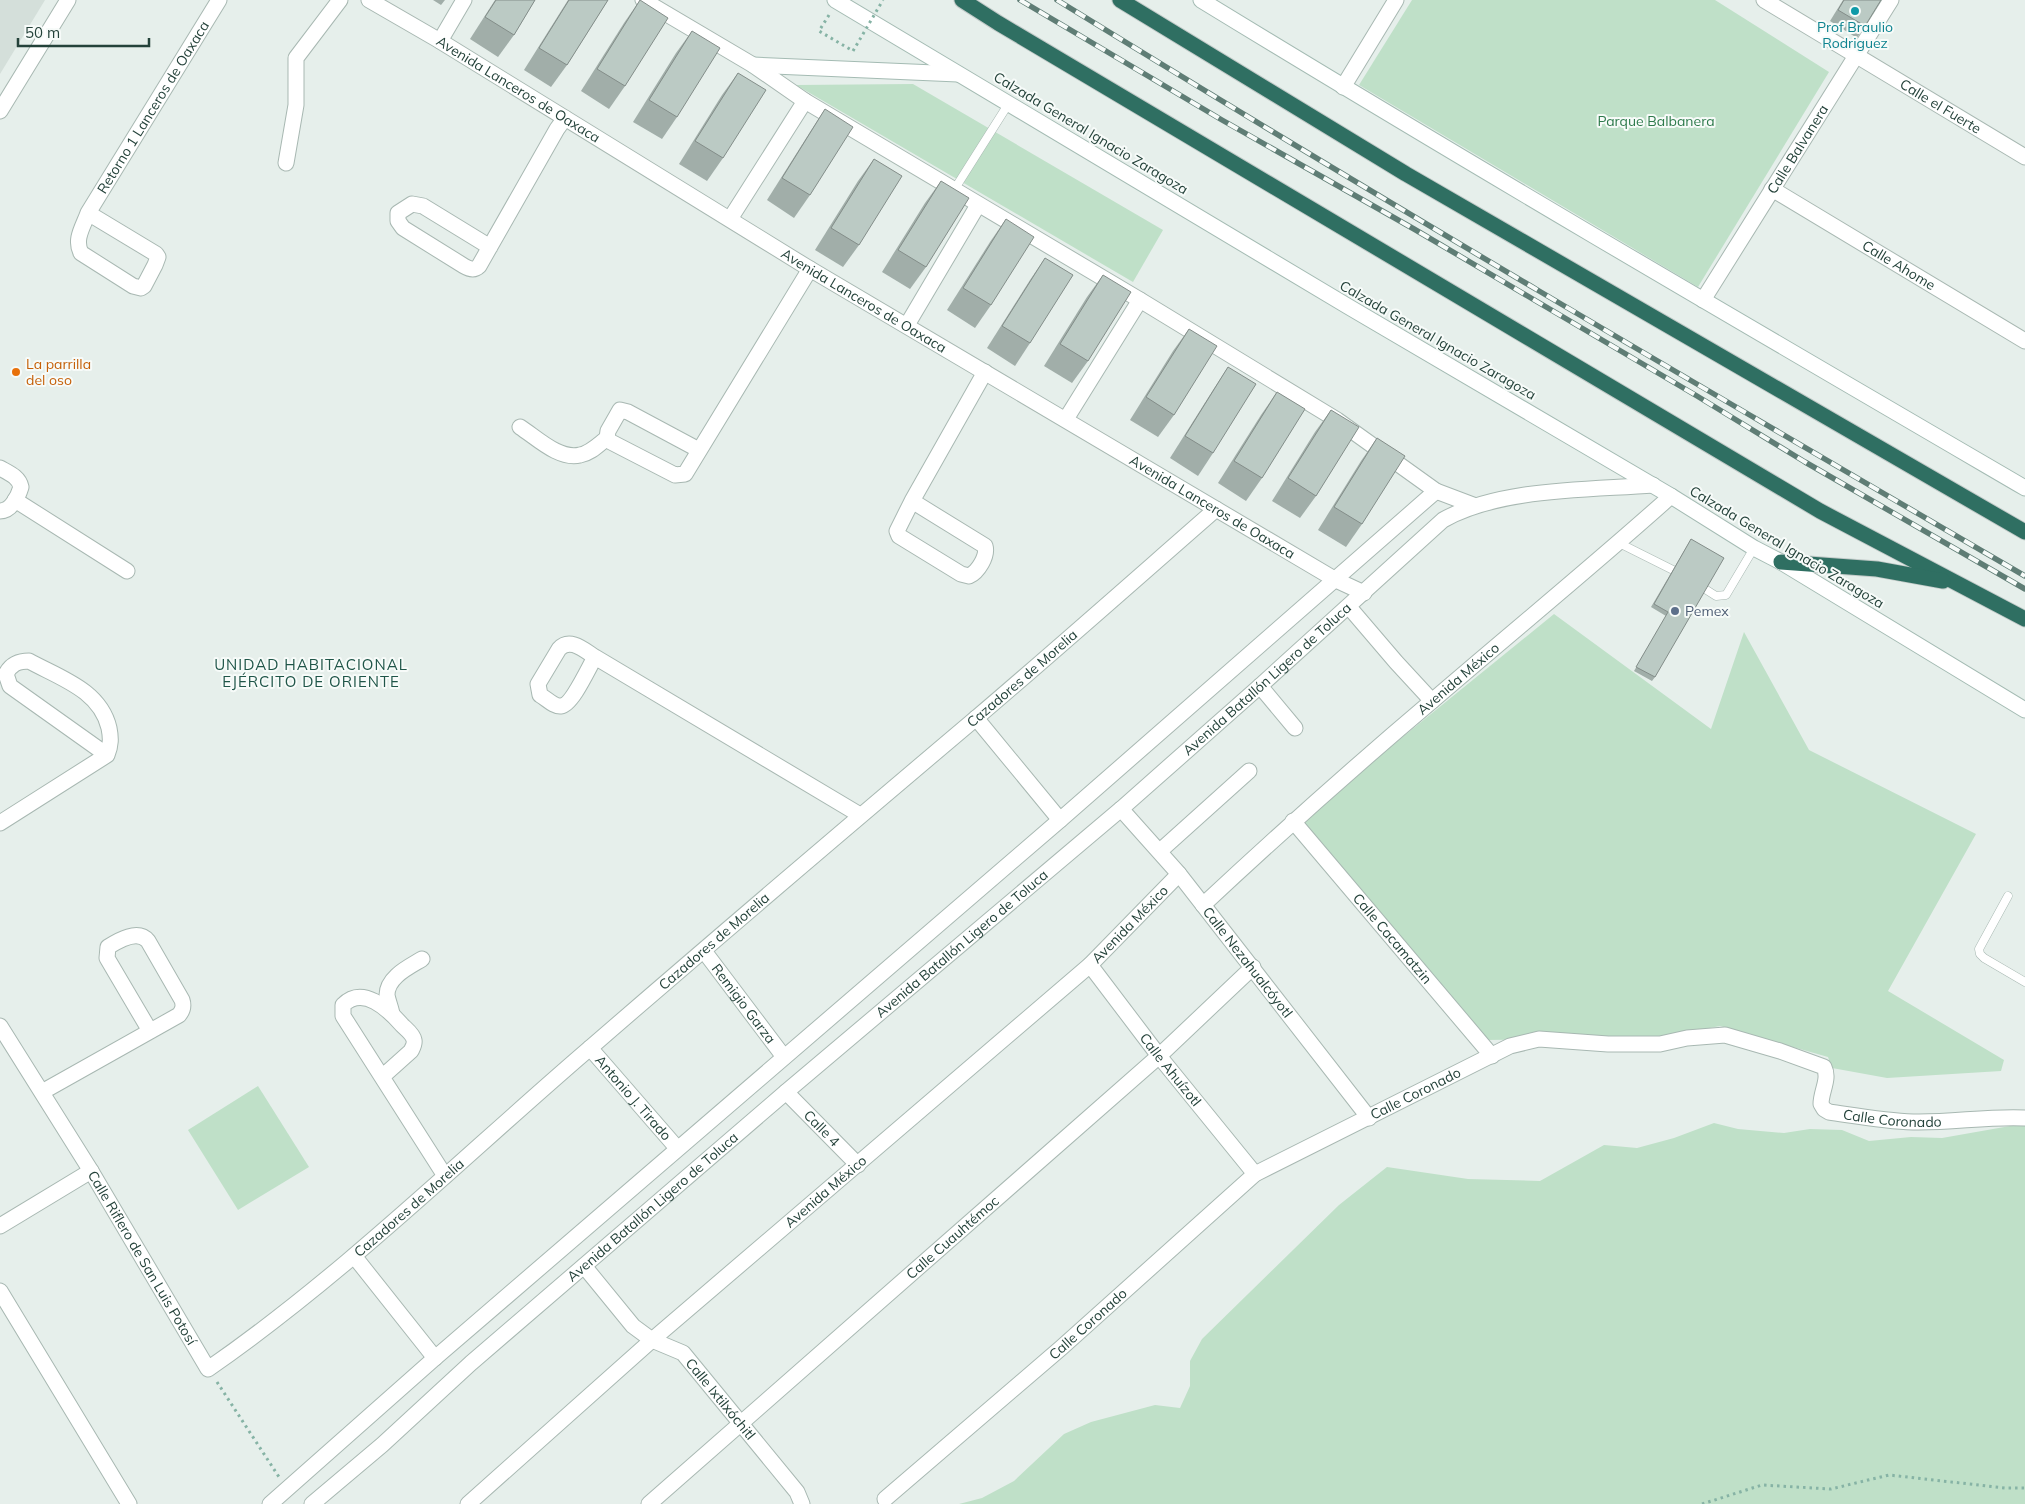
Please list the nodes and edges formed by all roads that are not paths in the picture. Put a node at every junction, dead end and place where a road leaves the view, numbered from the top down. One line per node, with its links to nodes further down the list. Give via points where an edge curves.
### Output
1 (68, 0): 21 (street)
2 (219, 0): 28 (street, Retorno 1 Lanceros de Oaxaca)
3 (340, 0): 24 (street, via 296,58 296,105)
4 (369, 0): 14 (street, Avenida Lanceros de Oaxaca)
5 (464, 0): 14 (street)
6 (643, 0): 16 (street)
7 (835, 0): 17 (street, Calzada General Ignacio Zaragoza)
8 (962, 0): 59 (highway, via 1820,511)
9 (1120, 0): 51 (highway, via 1406,174)
10 (1201, 0): 18 (street)
11 (1396, 0): 18 (street)
12 (1891, 0): 15 (street, Calle Balvanera)
13 (1770, 2): 15 (street, Calle el Fuerte)
14 (440, 41): 22 (street, Avenida Lanceros de Oaxaca)
15 (1855, 56): 23 (street, Calle el Fuerte); 25 (street, Calle Balvanera)
16 (752, 65): 17 (street); 19 (street)
17 (961, 74): 20 (street, Calzada General Ignacio Zaragoza)
18 (1343, 87): 33 (street)
19 (805, 101): 26 (street); 29 (street)
20 (1009, 103): 26 (lane); 42 (street, Calzada General Ignacio Zaragoza)
21 (0, 111)
22 (565, 118): 29 (street, Avenida Lanceros de Oaxaca); 30 (street)
23 (2025, 158)
24 (286, 163)
25 (1772, 189): 33 (street, Calle Balvanera); 35 (street, Calle Ahome)
26 (954, 190): 27 (street)
27 (978, 205): 32 (street); 34 (street)
28 (88, 213): 28 (street, Retorno 1 Lanceros de Oaxaca, via 78,238 81,253 133,286 144,286 155,265 156,254)
29 (730, 219): 31 (street, Avenida Lanceros de Oaxaca)
30 (490, 247): 30 (street, via 479,266 468,268 402,228 398,213 412,204 423,206)
31 (810, 269): 34 (street, Avenida Lanceros de Oaxaca); 40 (street)
32 (1140, 300): 37 (street); 44 (street, via 1337,420)
33 (1703, 300): 43 (street)
34 (907, 325): 36 (street, Avenida Lanceros de Oaxaca)
35 (2025, 341)
36 (984, 372): 37 (street, Avenida Lanceros de Oaxaca); 47 (street)
37 (1066, 419): 49 (street, Avenida Lanceros de Oaxaca)
38 (520, 427): 39 (street, via 554,450 567,454 580,455)
39 (607, 438): 40 (street, via 679,476 688,472); 40 (street, via 618,412 624,410)
40 (698, 450)
41 (0, 468): 46 (street, via 20,481)
42 (1653, 486): 45 (street, Calzada General Ignacio Zaragoza); 48 (street, Avenida Batallón Ligero de Toluca, via 1534,494)
43 (2025, 488)
44 (1436, 491): 48 (street); 57 (street, Avenida Batallón Ligero de Toluca)
45 (1671, 496): 52 (street, Avenida México); 53 (street, Calzada General Ignacio Zaragoza)
46 (15, 500): 50 (street, via 7,510); 56 (street)
47 (912, 501): 47 (street, via 897,534 961,574 969,576 975,573 986,553 985,546)
48 (1473, 505): 60 (street, Avenida Batallón Ligero de Toluca, via 1443,520)
49 (1216, 509): 57 (street, Avenida Lanceros de Oaxaca); 67 (street, Cazadores de Morelia)
50 (0, 511)
51 (2025, 532)
52 (1619, 543): 55 (lane); 65 (street, Avenida México)
53 (1754, 548): 54 (street, Calzada General Ignacio Zaragoza); 58 (lane, via 1726,595 1716,596)
54 (1781, 562): 59 (highway, via 1876,568 1941,580); 66 (street, Calzada General Ignacio Zaragoza)
55 (1673, 570)
56 (127, 571)
57 (1336, 580): 60 (street, Avenida Lanceros de Oaxaca); 73 (street, Avenida Batallón Ligero de Toluca)
58 (1705, 589)
59 (1972, 591): 62 (highway)
60 (1364, 593): 61 (street, Avenida Batallón Ligero de Toluca)
61 (1348, 607): 64 (street, Avenida Batallón Ligero de Toluca); 65 (street)
62 (2025, 619)
63 (595, 657): 72 (street)
64 (1260, 686): 68 (street); 71 (street, Avenida Batallón Ligero de Toluca)
65 (1432, 701): 74 (street, Avenida México)
66 (2025, 710)
67 (976, 718): 72 (street, Cazadores de Morelia); 73 (street)
68 (1294, 728)
69 (107, 755): 69 (street, via 111,740 107,720 89,694 29,661 21,661 9,668 6,674 10,686); 75 (street)
70 (1249, 772): 76 (street)
71 (1121, 809): 76 (street, Calle Nezahualcóyotl); 94 (street, Avenida Batallón Ligero de Toluca)
72 (860, 815): 80 (street, Cazadores de Morelia)
73 (1060, 820): 91 (street, Avenida Batallón Ligero de Toluca)
74 (1293, 821): 79 (street, Avenida México); 90 (street, Calle Cacamatzin)
75 (0, 823)
76 (1160, 851): 77 (street, Calle Nezahualcóyotl)
77 (1179, 874): 79 (street, Calle Nezahualcóyotl); 82 (street, Avenida México)
78 (2008, 896): 84 (lane, via 1979,949 1984,958)
79 (1203, 905): 83 (street, Calle Nezahualcóyotl)
80 (704, 951): 88 (street, Cazadores de Morelia); 91 (street, Remigio Garza)
81 (422, 959): 85 (street, via 396,976 389,985 387,994)
82 (1090, 965): 89 (street, Calle Ahuízotl); 98 (street, Avenida México)
83 (1253, 968): 89 (street, Calle Cuauhtémoc); 95 (street, Calle Nezahualcóyotl)
84 (2025, 982)
85 (392, 1014): 92 (street, via 412,1036 414,1046); 92 (street, via 374,1001 359,996 343,1005 343,1016)
86 (0, 1026): 93 (street, Calle Riflero de San Luis Potosí)
87 (150, 1031): 87 (street, via 179,1015 184,1008 148,941 136,935 108,947 107,958); 93 (street)
88 (590, 1048): 97 (street, Antonio J. Tirado); 101 (street, Cazadores de Morelia)
89 (1159, 1056): 100 (street, Calle Ahuízotl); 109 (street, Calle Cuauhtémoc)
90 (1492, 1056): 95 (street, Calle Coronado); 96 (street, Calle Coronado, via 1510,1046 1539,1040 1660,1044 1726,1035 1780,1050 1824,1067 1827,1072 1821,1104 1829,1112 1914,1122)
91 (784, 1057): 97 (street, Avenida Batallón Ligero de Toluca)
92 (382, 1077): 101 (street)
93 (42, 1092): 99 (street, Calle Riflero de San Luis Potosí)
94 (786, 1092): 98 (street, Calle 4); 104 (street, Avenida Batallón Ligero de Toluca)
95 (1369, 1118): 100 (street, Calle Coronado)
96 (2025, 1118)
97 (677, 1148): 107 (street, Avenida Batallón Ligero de Toluca)
98 (858, 1165): 106 (street, Avenida México)
99 (91, 1171): 102 (street); 108 (street, Calle Riflero de San Luis Potosí)
100 (1255, 1174): 111 (street, Calle Coronado, via 1061,1348)
101 (445, 1176): 103 (street, Cazadores de Morelia)
102 (0, 1226)
103 (354, 1256): 107 (street); 108 (street, Cazadores de Morelia, via 259,1334)
104 (584, 1266): 106 (street, Calle Ixtilxóchitl, via 633,1326); 115 (street, Avenida Batallón Ligero de Toluca)
105 (0, 1290): 112 (street)
106 (652, 1340): 109 (street, Calle Ixtilxóchitl, via 682,1353); 116 (street, Avenida México)
107 (435, 1358): 110 (street, Avenida Batallón Ligero de Toluca)
108 (208, 1369)
109 (740, 1423): 117 (street, Calle Cuauhtémoc); 118 (street, Calle Ixtilxóchitl, via 797,1492)
110 (285, 1491): 113 (street, Avenida Batallón Ligero de Toluca); 114 (street)
111 (884, 1499)
112 (129, 1504)
113 (270, 1504)
114 (293, 1504)
115 (312, 1504)
116 (468, 1504)
117 (649, 1504)
118 (802, 1504)

